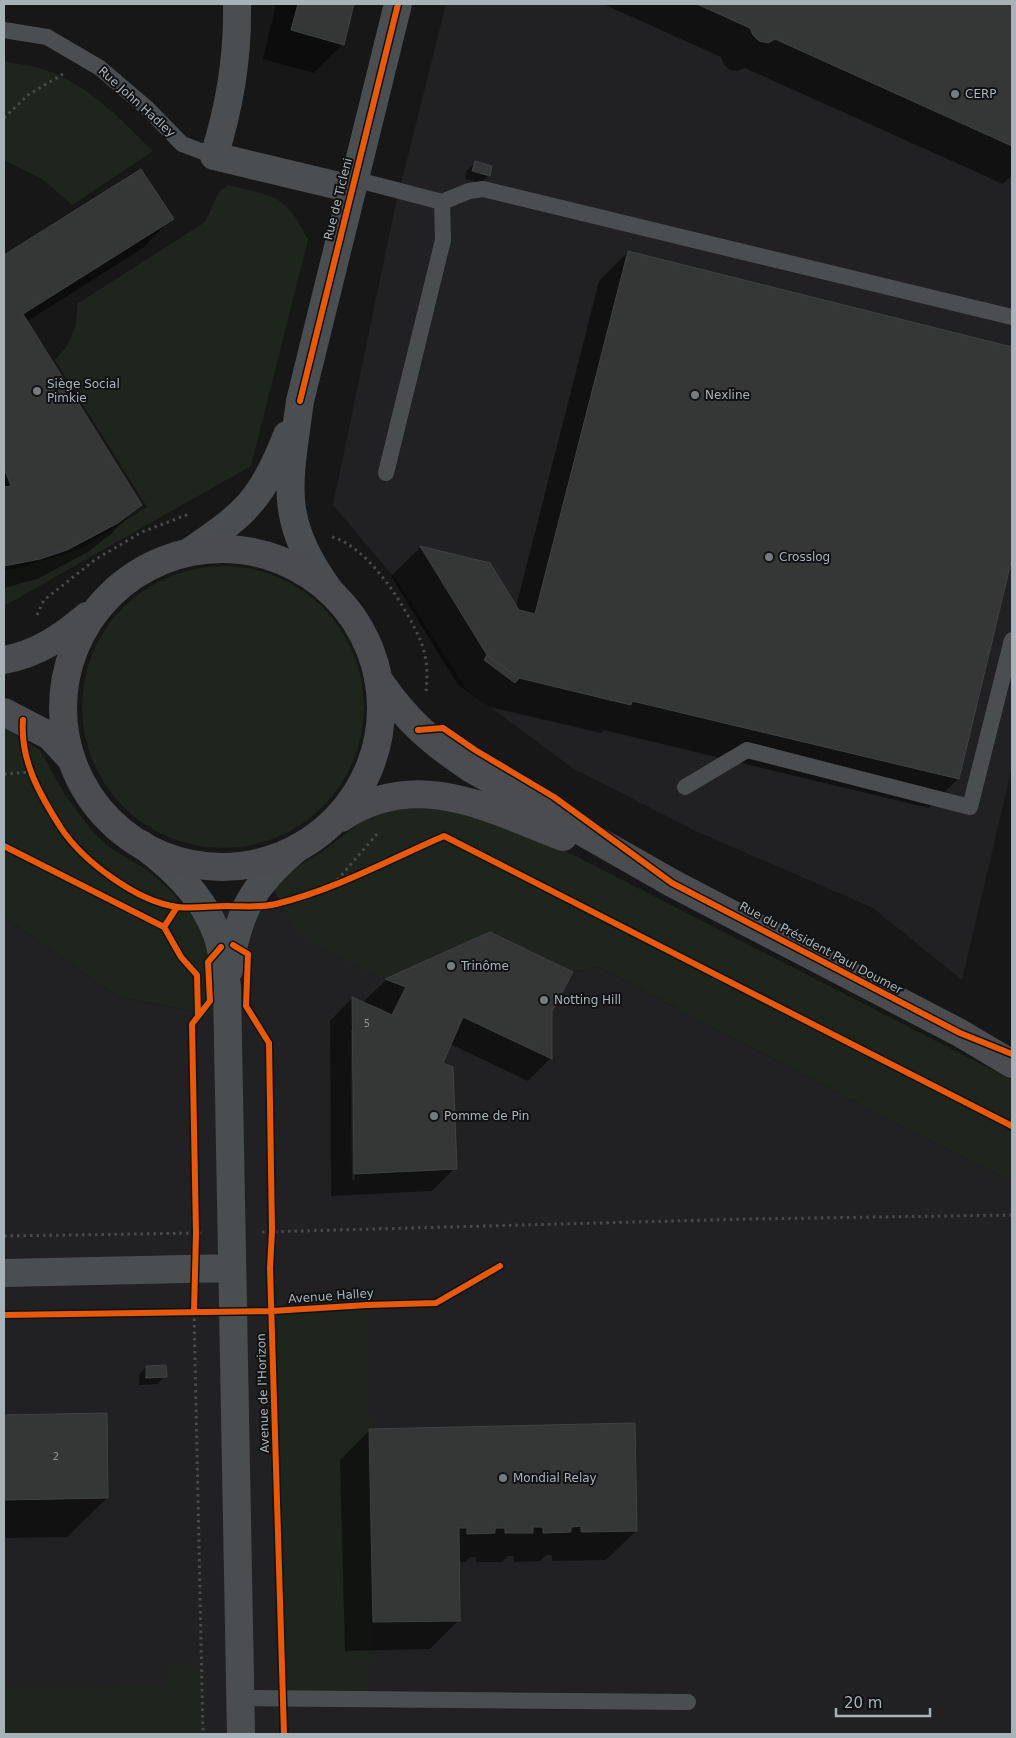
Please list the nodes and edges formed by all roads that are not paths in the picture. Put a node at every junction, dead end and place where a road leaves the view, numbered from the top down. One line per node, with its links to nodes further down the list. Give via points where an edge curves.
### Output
1 (237, 4): 4 (street, via 233,78)
2 (398, 4): 5 (street, Rue de Ticleni)
3 (4, 30): 4 (lane, Rue John Hadley, via 47,37 100,68 148,109 182,144)
4 (214, 156): 5 (street, Rue John Hadley)
5 (353, 184): 6 (lane); 8 (street, Rue de Ticleni)
6 (442, 202): 7 (lane, via 469,191 484,189); 9 (lane, via 443,240)
7 (1012, 317)
8 (300, 401): 10 (street, Rue de Ticleni, via 258,495 234,521); 11 (street, Rue de Ticleni, via 290,484 291,512 303,551)
9 (386, 473)
10 (189, 552): 11 (main road, via 240,550 264,555 303,571); 12 (main road, via 142,570)
11 (330, 591): 15 (main road, via 361,632)
12 (103, 602): 14 (main road, via 70,630); 17 (main road, via 76,644 66,677 63,712)
13 (1012, 640): 18 (lane, via 970,807 746,750)
14 (16, 657)
15 (378, 679): 19 (main road, via 379,734 369,768 351,800); 22 (main road, Rue du Président Paul Doumer, via 406,718 444,750 502,788)
16 (13, 716): 17 (main road, via 50,736)
17 (72, 762): 20 (main road, via 99,809 125,834)
18 (685, 786)
19 (327, 827): 21 (main road); 22 (main road, Rue du Président Paul Doumer, via 372,801 399,795 437,794 473,803)
20 (141, 844): 21 (main road, via 174,859 209,866 246,865); 23 (street, via 184,882 205,912 221,947)
21 (297, 848): 23 (street, via 268,875 246,906 236,933)
22 (672, 883): 24 (main road, Rue du Président Paul Doumer)
23 (227, 987): 27 (street)
24 (960, 1033): 25 (main road, Rue du Président Paul Doumer); 26 (main road, Rue du Président Paul Doumer)
25 (1012, 1054)
26 (1012, 1064)
27 (232, 1268): 28 (street); 29 (street)
28 (4, 1273)
29 (240, 1698): 30 (lane); 31 (street)
30 (688, 1702)
31 (241, 1734)

